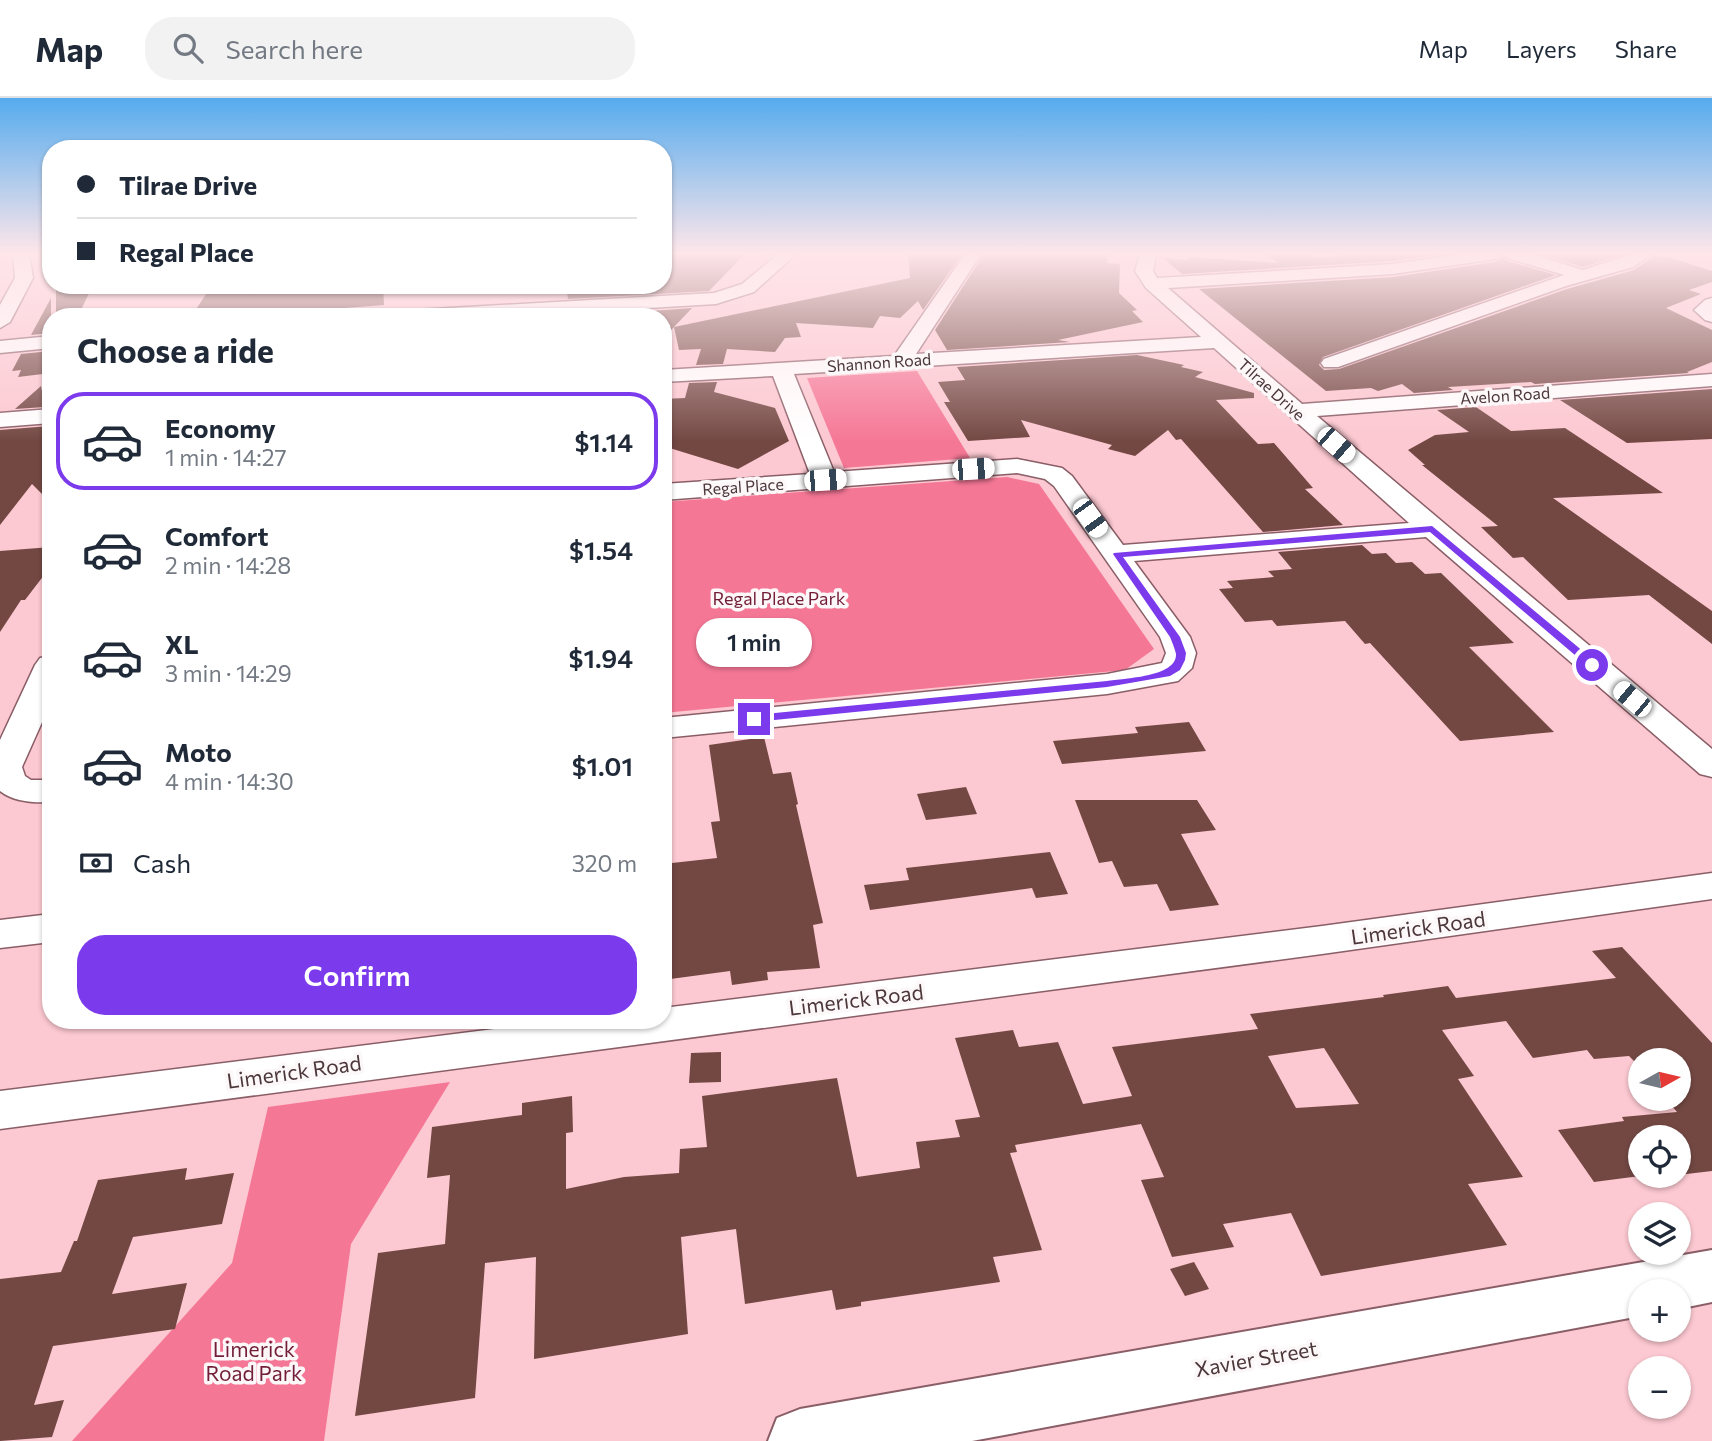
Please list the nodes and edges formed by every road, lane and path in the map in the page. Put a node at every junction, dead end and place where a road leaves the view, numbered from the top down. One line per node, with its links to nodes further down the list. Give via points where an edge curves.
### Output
1 (931, 317): 7 (street)
2 (1190, 317): 4 (street, Tilrae Drive)
3 (1463, 317): 8 (street)
4 (1220, 342): 7 (street, Shannon Road); 12 (street, Tilrae Drive)
5 (42, 343): 6 (street)
6 (0, 347)
7 (901, 361): 9 (street, Shannon Road)
8 (1331, 363)
9 (780, 368): 10 (street, Shannon Road); 15 (street)
10 (672, 375)
11 (1712, 380): 12 (street, Avelon Road)
12 (1297, 411): 17 (street, Tilrae Drive)
13 (42, 417): 14 (street)
14 (0, 420)
15 (825, 480): 16 (street, Regal Place); 18 (street, Regal Place, via 1028,467 1052,473 1063,481)
16 (672, 491)
17 (1432, 529): 18 (street); 21 (street, Tilrae Drive)
18 (1117, 554): 20 (street, Regal Place, via 1175,637 1180,660 1167,674 1107,684)
19 (42, 685): 22 (street, via 5,767 13,786)
20 (672, 727)
21 (1712, 767)
22 (42, 792)
23 (1712, 886): 26 (street, Limerick Road, via 1336,938)
24 (42, 929): 25 (street)
25 (0, 934)
26 (672, 1012)
27 (517, 1029): 28 (street, Limerick Road)
28 (472, 1034): 29 (street, Limerick Road)
29 (0, 1110)
30 (1712, 1276): 31 (main road, Xavier Street)
31 (800, 1441)

